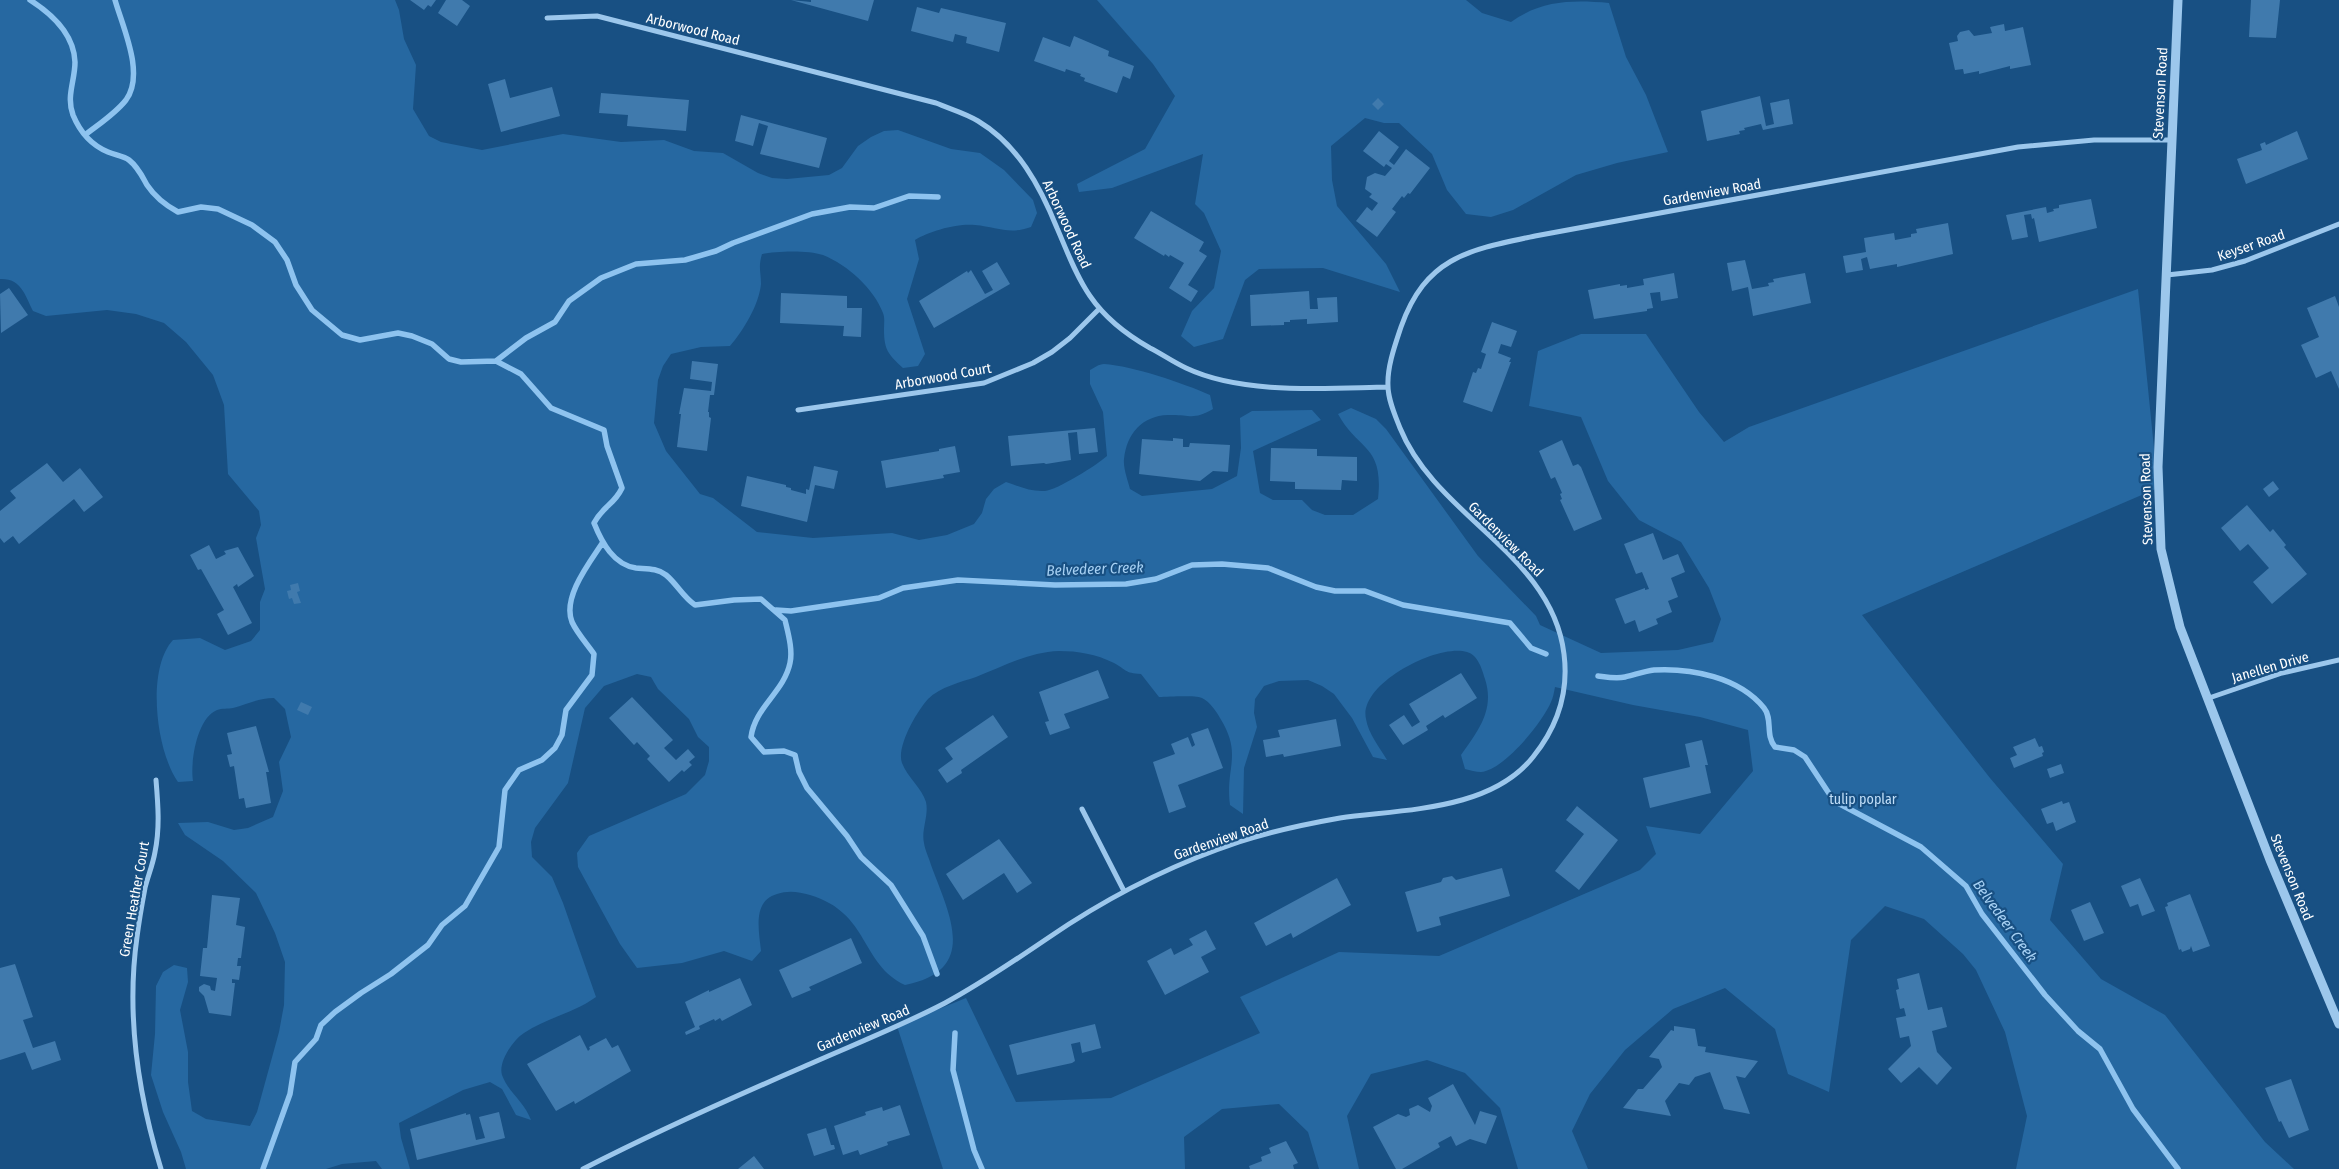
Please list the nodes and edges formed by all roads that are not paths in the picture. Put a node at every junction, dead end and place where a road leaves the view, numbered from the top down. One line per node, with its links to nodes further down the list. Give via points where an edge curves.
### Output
1 (2178, 0): 3 (street, Stevenson Road)
2 (547, 18): 6 (street, Arborwood Road, via 597,16 936,103 977,120 1004,139 1024,164 1046,201 1070,257)
3 (2172, 140): 5 (street, Stevenson Road); 7 (street, Gardenview Road, via 2094,140 2018,147 1544,234 1470,252 1433,274 1419,288 1392,357)
4 (2339, 224): 5 (street, Keyser Road, via 2244,261 2212,270)
5 (2167, 275): 10 (street, Stevenson Road, via 2158,520 2165,572 2178,619)
6 (1099, 309): 7 (street, Arborwood Road, via 1142,343 1187,369 1227,380 1278,388); 8 (street, Arborwood Court, via 1052,352 984,383)
7 (1388, 387): 13 (street, Gardenview Road, via 1400,428 1419,464 1442,491 1534,581 1556,617 1564,651 1565,692 1561,710 1550,732 1521,771 1469,798 1334,819 1272,833 1200,856)
8 (798, 410)
9 (2339, 660): 10 (street, Janellen Drive, via 2282,673)
10 (2208, 698): 14 (street, Stevenson Road, via 2270,860)
11 (156, 780): 15 (street, Green Heather Court, via 159,818 156,844 138,930 132,982 136,1058)
12 (1082, 809): 13 (street)
13 (1124, 892): 16 (street, Gardenview Road, via 1072,922 971,990)
14 (2339, 1024)
15 (160, 1169)
16 (584, 1169)

